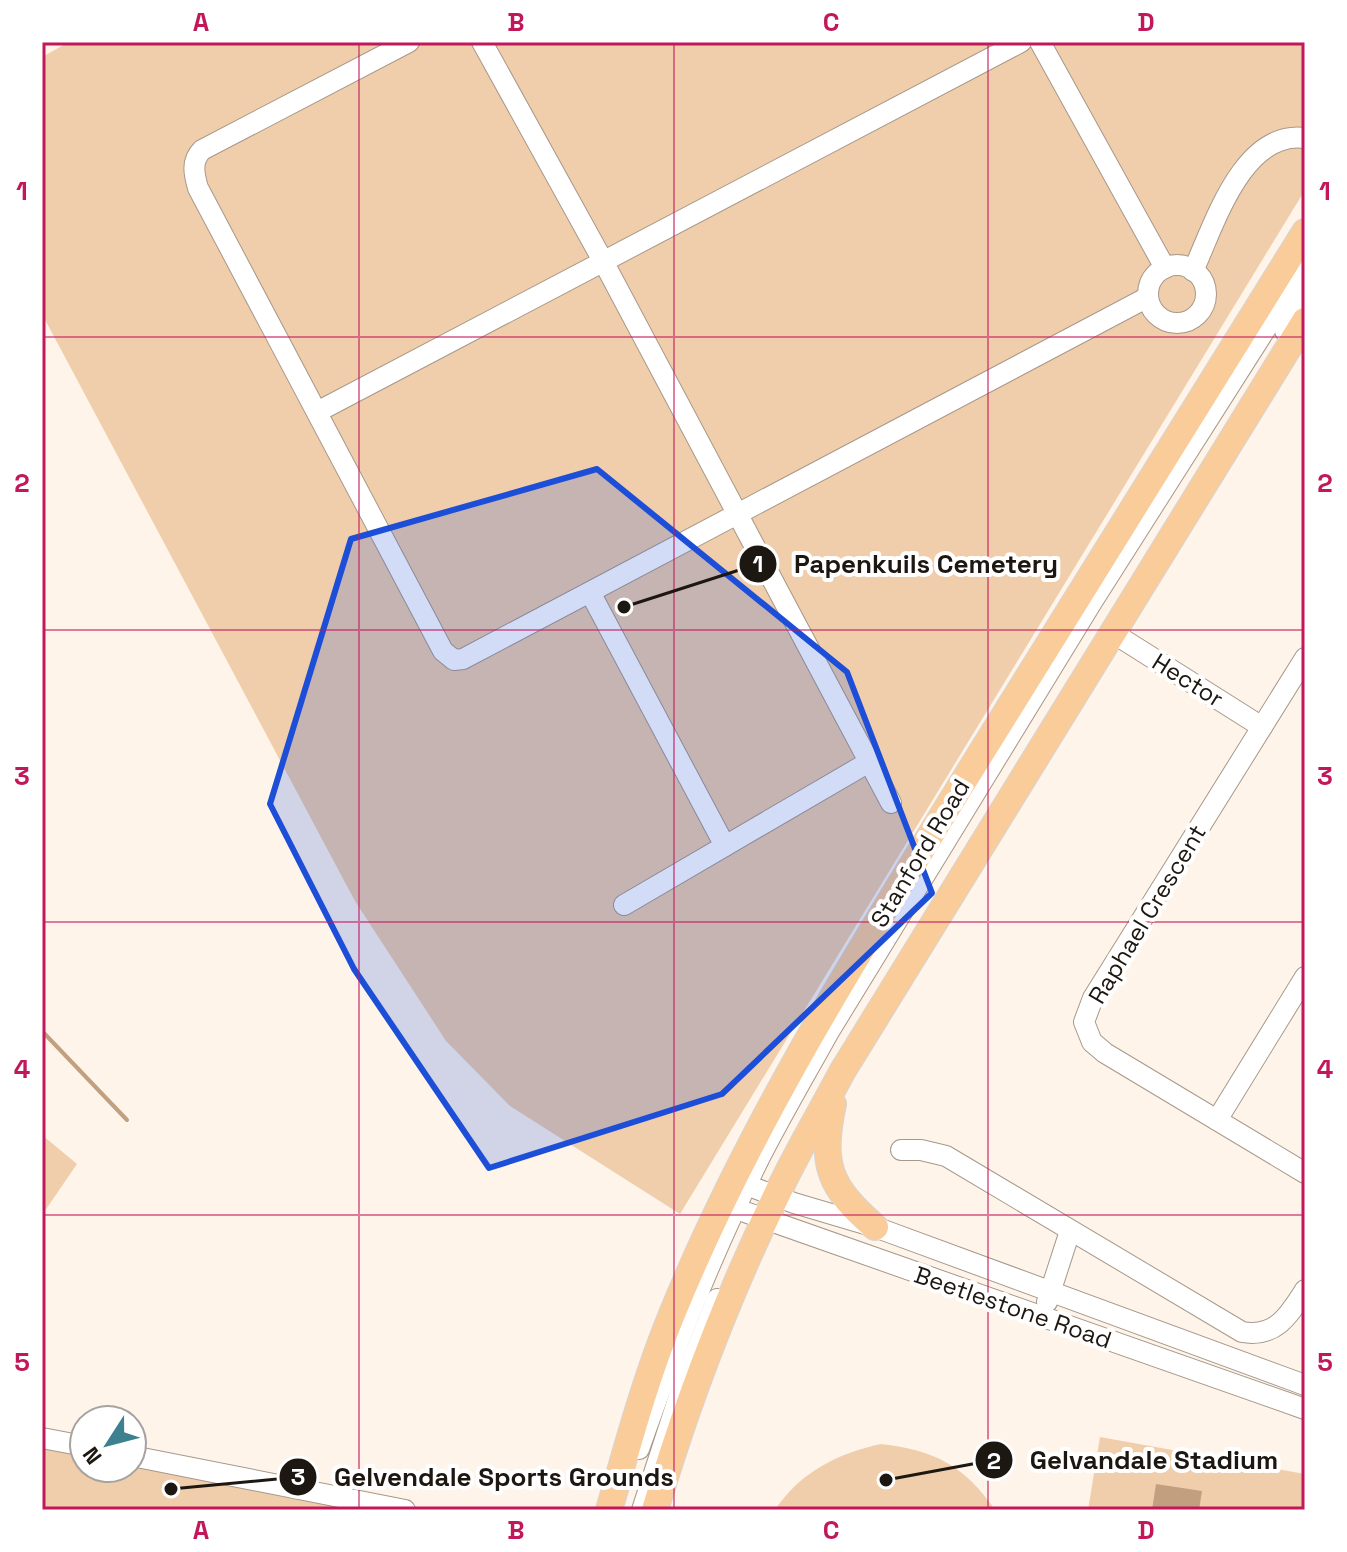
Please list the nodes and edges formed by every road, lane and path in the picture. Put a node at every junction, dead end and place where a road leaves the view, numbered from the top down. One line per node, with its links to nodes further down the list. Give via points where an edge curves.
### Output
1 (409, 42): 14 (street, via 207,147 194,164 198,188)
2 (482, 42): 7 (street)
3 (1021, 42): 7 (street)
4 (1040, 42): 9 (street)
5 (1302, 134): 10 (street, via 1266,147 1243,168)
6 (1305, 232): 29 (main road, Stanford Road, via 799,1051)
7 (603, 261): 14 (street); 15 (street)
8 (1305, 267): 29 (street, via 830,1030 754,1169)
9 (1165, 268): 10 (street, via 1184,266); 11 (street, via 1152,280)
10 (1193, 271): 11 (street, via 1205,293 1201,310 1187,321 1161,319)
11 (1148, 297): 15 (street)
12 (1305, 299): 29 (street)
13 (1305, 321): 17 (main road, Stanford Road)
14 (317, 412): 16 (street, via 448,657 463,659)
15 (737, 514): 16 (street); 20 (street)
16 (591, 594): 22 (street)
17 (1113, 633): 19 (street, Hector); 25 (main road, Stanford Road)
18 (1305, 658): 19 (street, Raphael Crescent)
19 (1262, 727): 26 (street, Raphael Crescent, via 1093,998 1084,1022 1092,1042 1105,1053)
20 (869, 762): 21 (street); 22 (street)
21 (891, 803)
22 (725, 846): 23 (street)
23 (624, 905)
24 (1305, 977): 26 (street)
25 (842, 1072): 29 (main road, Stanford Road); 30 (main road, via 829,1126 829,1163 844,1197)
26 (1217, 1120): 28 (street, Raphael Crescent)
27 (901, 1150): 31 (street, via 946,1156)
28 (1305, 1173)
29 (750, 1200): 30 (street, Beetlestone Road); 34 (street, Beetlestone Road); 41 (main road, Stanford Road, via 660,1345); 42 (street, via 709,1268 655,1403); 43 (street); 44 (main road, Stanford Road, via 708,1351)
30 (875, 1227): 33 (street, Beetlestone Road)
31 (1070, 1231): 32 (street, via 1234,1329 1260,1333 1284,1322); 33 (street)
32 (1305, 1290)
33 (1050, 1291): 34 (street); 35 (street, Beetlestone Road)
34 (1042, 1318): 36 (street, Beetlestone Road)
35 (1305, 1385)
36 (1305, 1409)
37 (42, 1438): 38 (street)
38 (68, 1443)
39 (148, 1459): 40 (street)
40 (405, 1510)
41 (609, 1510)
42 (621, 1510)
43 (642, 1510)
44 (655, 1510)

